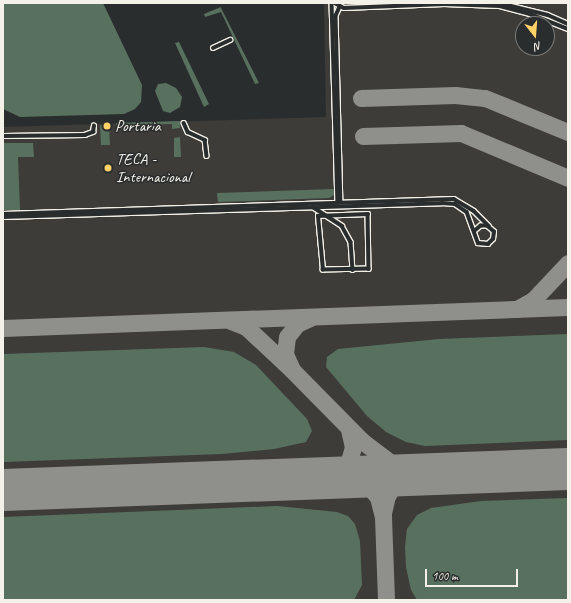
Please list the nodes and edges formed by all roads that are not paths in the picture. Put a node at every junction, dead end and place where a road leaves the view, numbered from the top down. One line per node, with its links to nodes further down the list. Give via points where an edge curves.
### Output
1 (334, 3): 4 (lane); 13 (lane)
2 (499, 3): 5 (lane, via 543,13)
3 (351, 4): 4 (lane); 6 (lane, via 500,6 530,14)
4 (340, 7): 13 (lane, via 336,16)
5 (568, 24)
6 (568, 29)
7 (230, 40): 8 (lane)
8 (213, 48)
9 (184, 123): 12 (lane, via 188,132 205,140)
10 (94, 126): 11 (lane, via 93,132 85,135)
11 (3, 136)
12 (207, 156)
13 (340, 201): 15 (lane); 18 (lane, via 454,199 474,211)
14 (312, 207): 16 (lane); 17 (lane); 19 (lane, via 455,204 467,212)
15 (3, 214)
16 (329, 216): 20 (lane, via 342,226 351,242); 20 (lane, via 318,216 323,270); 20 (lane, via 368,214 369,269)
17 (3, 218)
18 (490, 227): 19 (lane, via 481,226); 19 (lane, via 494,236 488,244 482,245 476,241)
19 (475, 231)
20 (353, 270)

